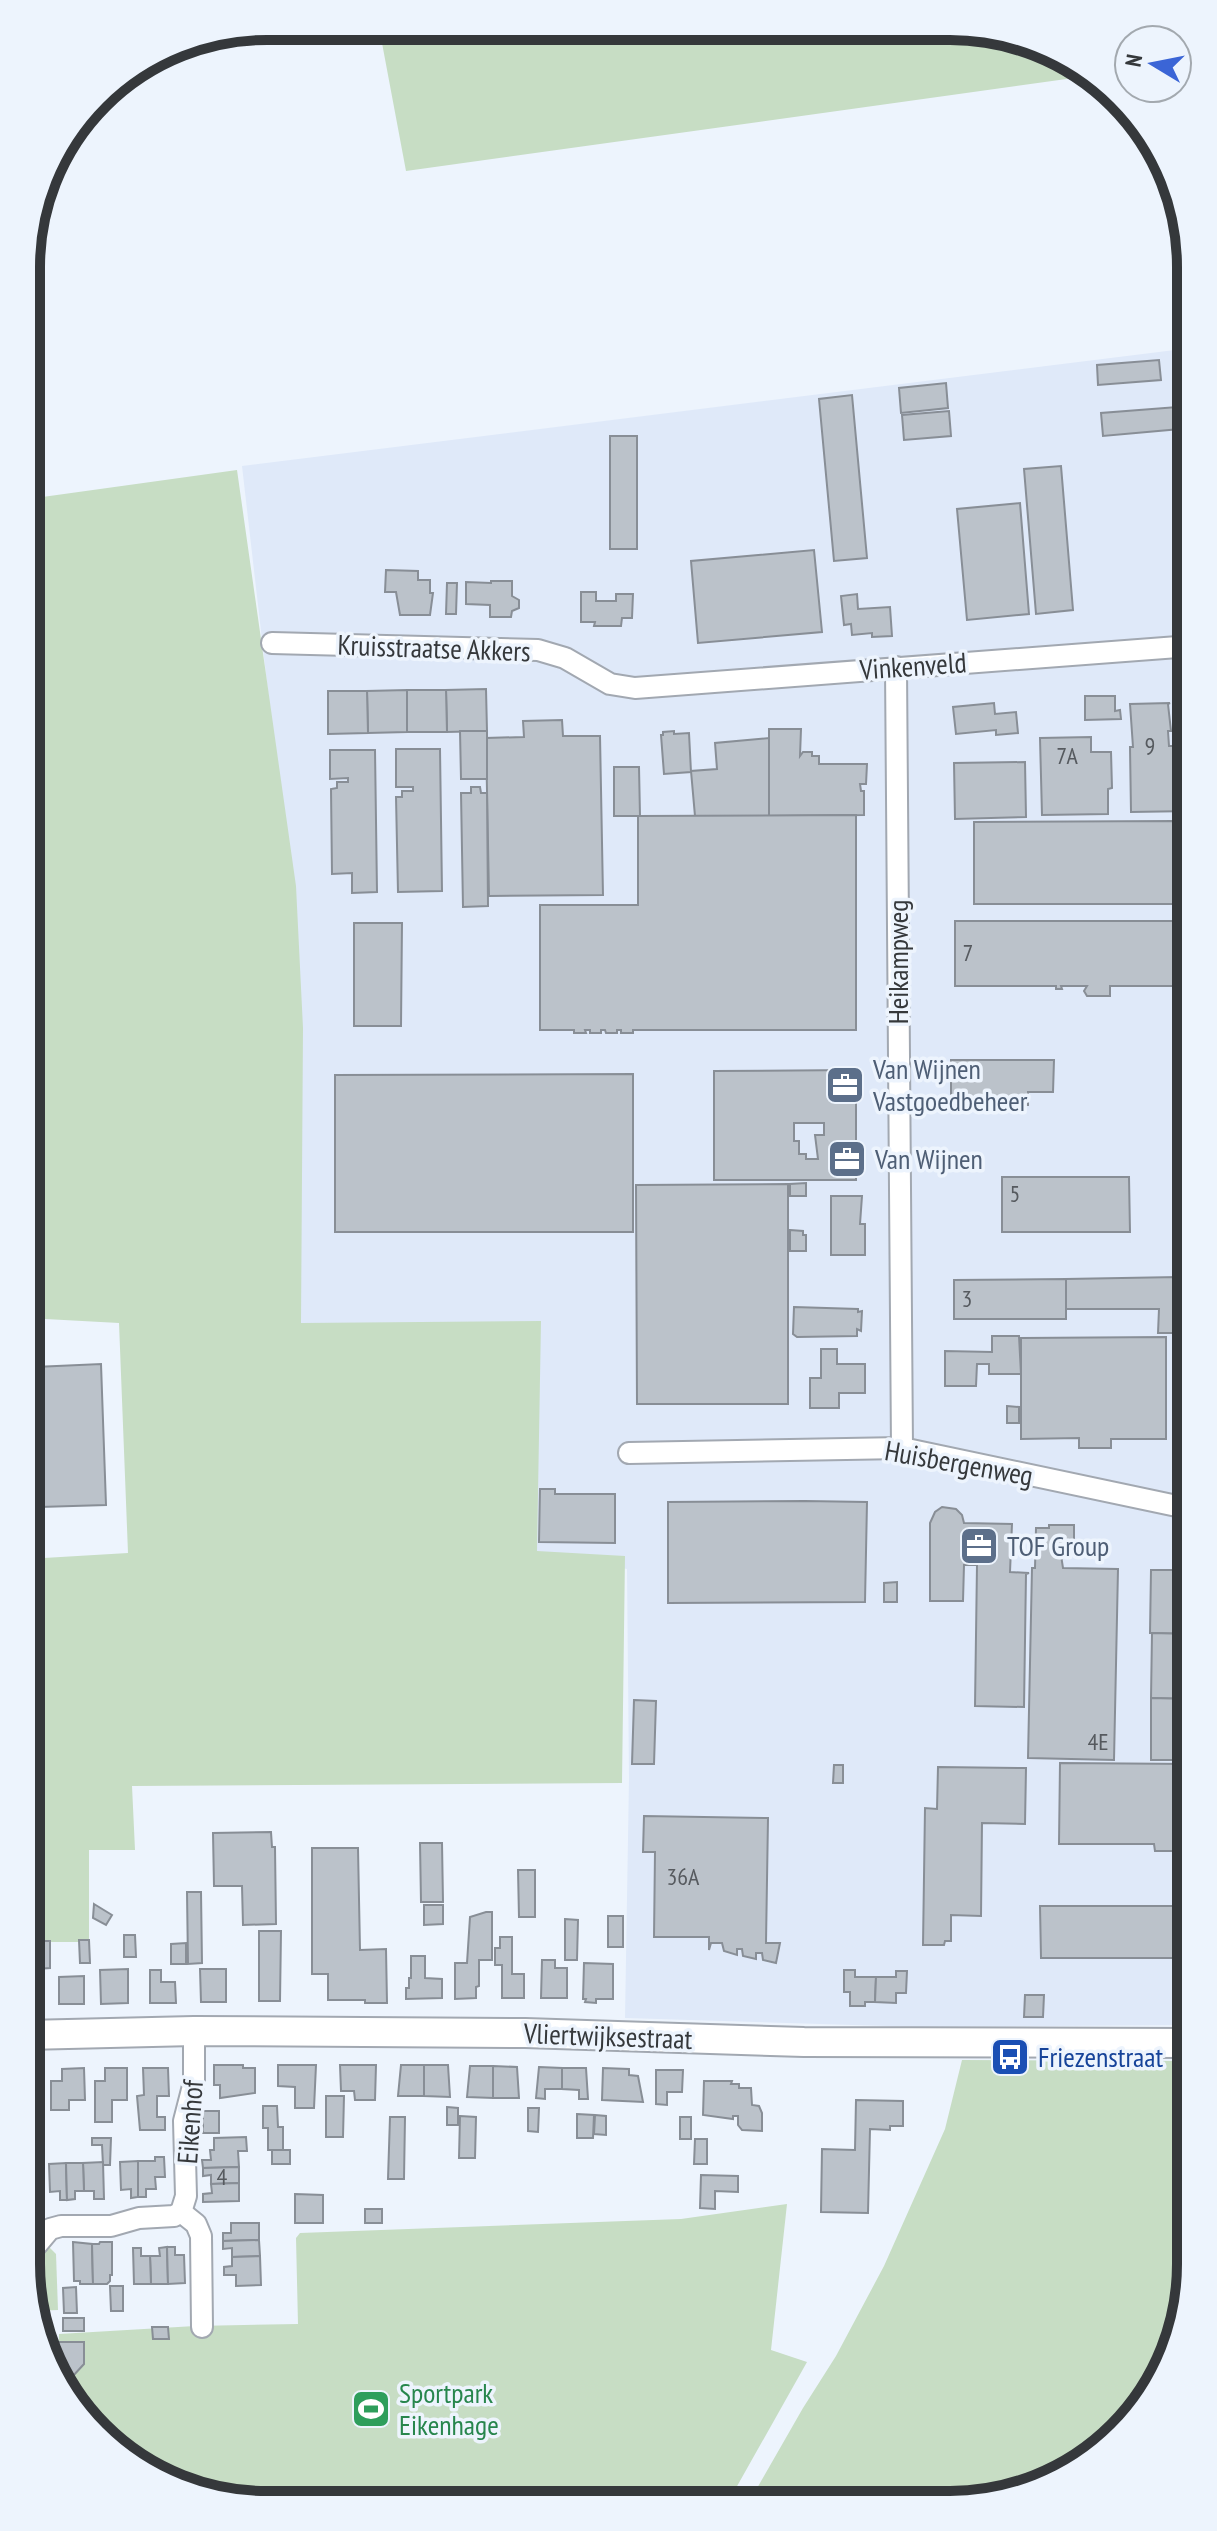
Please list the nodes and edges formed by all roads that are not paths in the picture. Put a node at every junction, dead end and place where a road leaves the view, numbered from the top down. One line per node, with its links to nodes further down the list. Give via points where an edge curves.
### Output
1 (272, 643): 4 (street, Kruisstraatse Akkers, via 538,650 565,658 610,684)
2 (1177, 647): 3 (street, Vinkenveld)
3 (896, 667): 4 (street, Vinkenveld); 5 (street, Heikampweg)
4 (635, 688)
5 (902, 1448): 6 (street, Huisbergenweg); 7 (street, Huisbergenweg)
6 (629, 1453)
7 (1177, 1506)
8 (194, 2031): 9 (street, Vliertwijksestraat); 10 (street, Vliertwijksestraat); 11 (street, Eikenhof)
9 (40, 2035)
10 (1177, 2043)
11 (181, 2212): 12 (street, via 111,2226 61,2226); 13 (street, via 201,2236)
12 (40, 2241)
13 (202, 2327)

